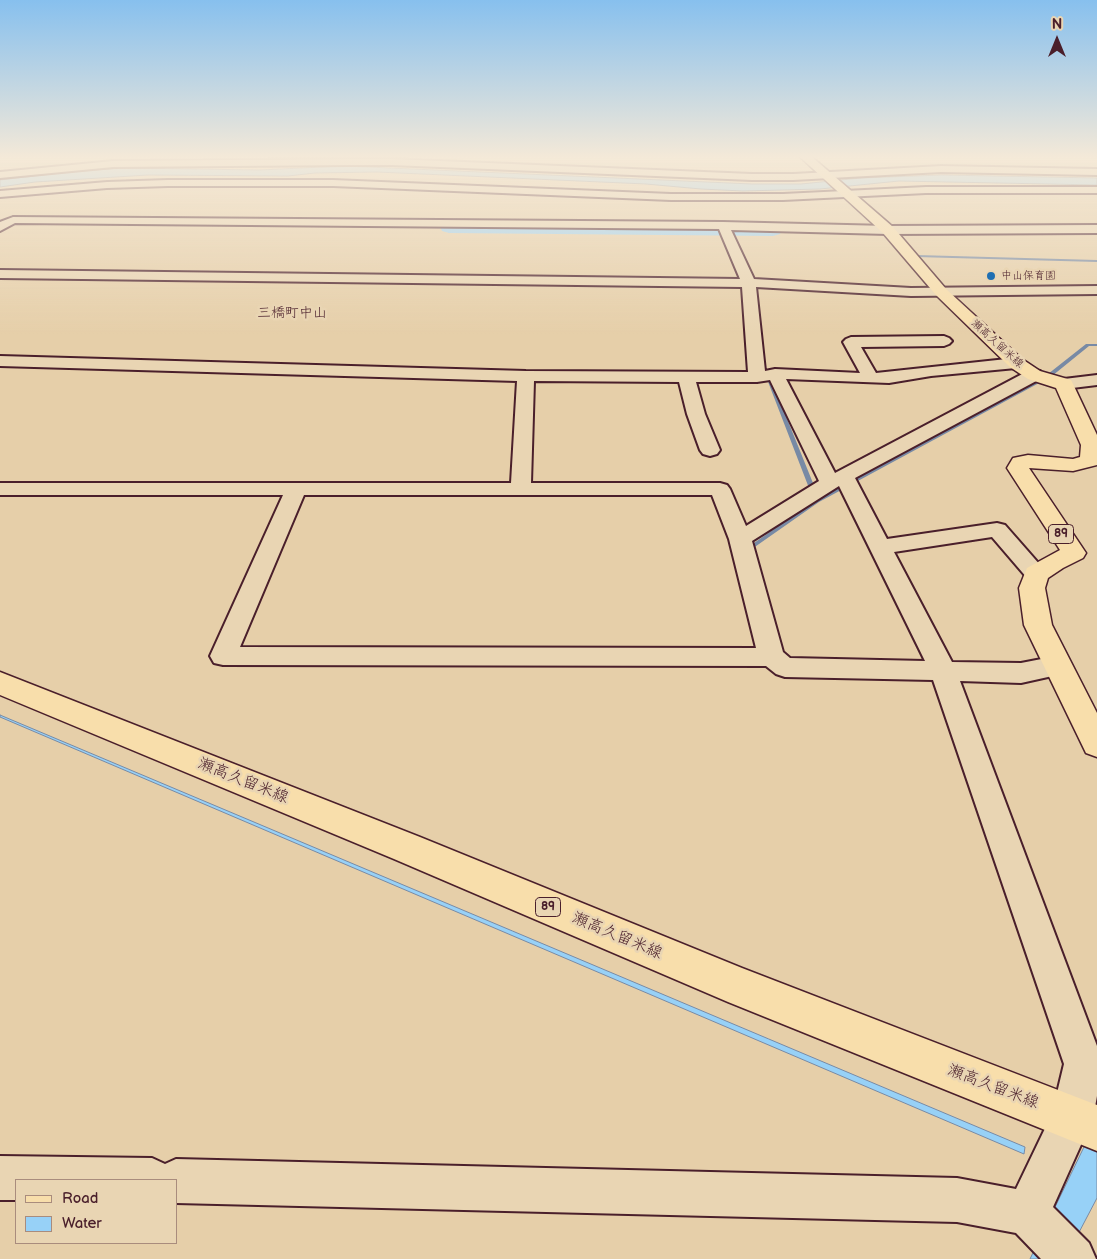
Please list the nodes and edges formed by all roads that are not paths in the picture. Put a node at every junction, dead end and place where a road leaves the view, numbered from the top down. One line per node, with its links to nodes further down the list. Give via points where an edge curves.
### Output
1 (871, 216): 5 (main road, 瀬高久留米線)
2 (723, 226): 3 (street, via 13,220); 5 (street); 7 (street)
3 (0, 227)
4 (1097, 229): 5 (street)
5 (888, 230): 9 (main road, 瀬高久留米線)
6 (0, 274): 7 (street)
7 (749, 283): 9 (street); 15 (street)
8 (1097, 290): 9 (street)
9 (941, 292): 12 (main road, 瀬高久留米線)
10 (944, 341): 16 (street, via 851,342)
11 (0, 361): 13 (street)
12 (1016, 363): 16 (street); 17 (main road, 瀬高久留米線)
13 (526, 376): 14 (street); 23 (street)
14 (686, 376): 15 (street); 19 (street)
15 (766, 376): 16 (street); 20 (street)
16 (871, 378)
17 (1048, 379): 18 (street); 20 (street); 26 (main road, 89, via 1091,444 1090,460 1085,463 1028,461 1018,468 1074,552)
18 (1097, 380)
19 (710, 450)
20 (837, 479): 24 (street); 25 (street)
21 (0, 489): 22 (street)
22 (296, 489): 23 (street); 27 (street, via 223,656)
23 (521, 489): 24 (street, via 720,489)
24 (740, 539): 27 (street)
25 (880, 547): 26 (street, via 997,530); 29 (street)
26 (1036, 574): 28 (main road, via 1032,588 1038,625)
27 (771, 658): 29 (street, via 785,667)
28 (1057, 666): 29 (street, via 1022,672); 31 (main road)
29 (943, 670): 32 (street, via 1084,1064)
30 (0, 683): 32 (main road, 瀬高久留米線 / 89, via 742,988)
31 (1097, 744)
32 (1085, 1123): 36 (street)
33 (0, 1178): 34 (street)
34 (76, 1179)
35 (178, 1181): 36 (street, via 957,1200)
36 (1028, 1213): 37 (street)
37 (1073, 1259)

